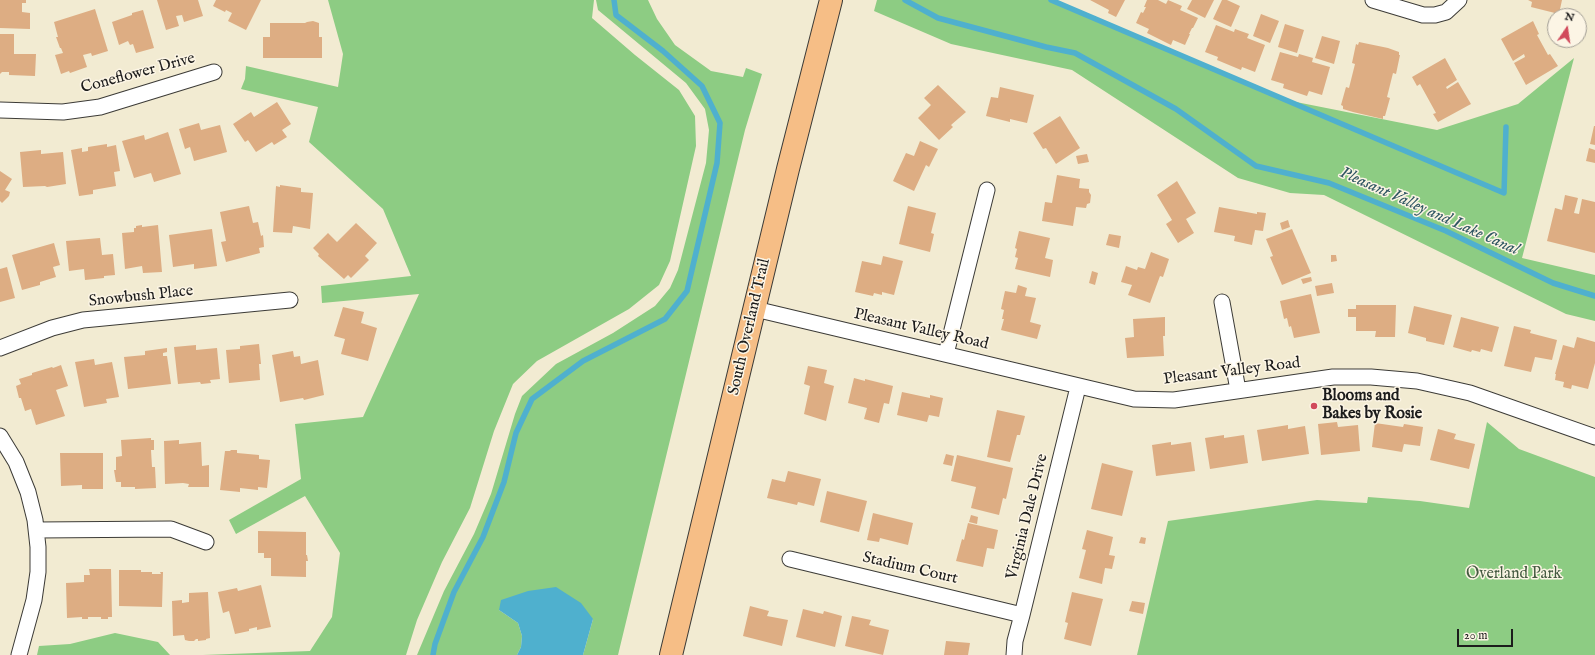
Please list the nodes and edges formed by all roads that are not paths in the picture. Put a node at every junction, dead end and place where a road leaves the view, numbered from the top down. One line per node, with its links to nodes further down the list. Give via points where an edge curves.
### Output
1 (831, 0): 9 (main road, South Overland Trail)
2 (1373, 0): 3 (street, via 1423,15 1435,15 1446,12)
3 (1459, 0)
4 (214, 72): 5 (street, Coneflower Drive, via 100,106 63,112)
5 (0, 110)
6 (986, 190): 11 (street)
7 (290, 300): 10 (street, Snowbush Place, via 83,320 52,328)
8 (1222, 302): 13 (street)
9 (755, 309): 11 (street, Pleasant Valley Road); 21 (main road, South Overland Trail)
10 (0, 348)
11 (946, 354): 12 (street, Pleasant Valley Road)
12 (1078, 387): 13 (street, Pleasant Valley Road, via 1134,399 1174,400); 19 (street, Virginia Dale Drive)
13 (1238, 390): 15 (street, Pleasant Valley Road, via 1332,377 1418,381 1470,393)
14 (0, 436): 16 (street, via 16,462 28,492)
15 (1595, 437)
16 (37, 530): 17 (street, via 171,529); 20 (street, via 38,572 34,600)
17 (206, 542)
18 (790, 559): 19 (street, Stadium Court)
19 (1022, 615): 22 (street, Virginia Dale Drive)
20 (20, 655)
21 (672, 655)
22 (1014, 655)

